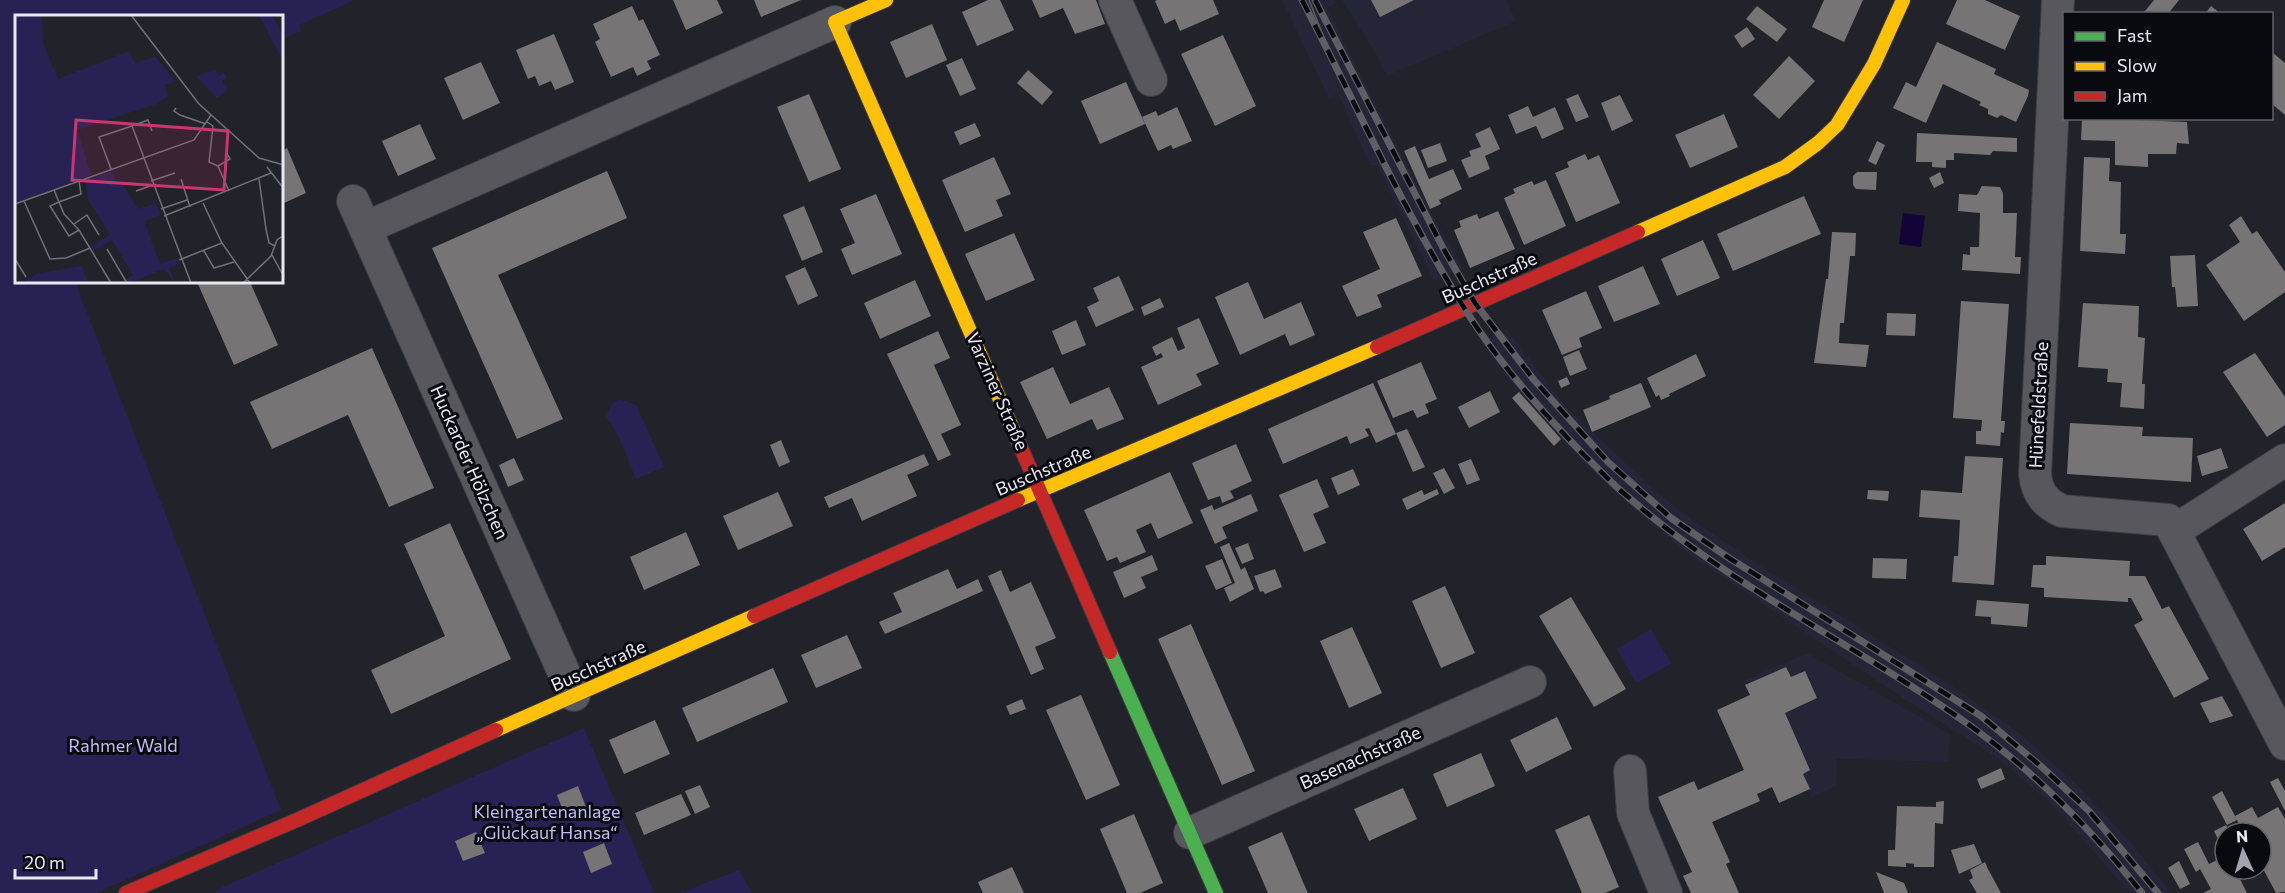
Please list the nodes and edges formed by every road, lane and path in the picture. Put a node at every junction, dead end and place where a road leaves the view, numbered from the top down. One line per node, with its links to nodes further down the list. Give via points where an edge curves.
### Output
1 (885, 0): 5 (street)
2 (1115, 0): 6 (street)
3 (1903, 0): 8 (street, Buschstraße, via 1874,64 1837,125 1785,167)
4 (2058, 0): 9 (street, Hünefeldstraße, via 2036,487 2051,506 2062,511 2168,520)
5 (836, 22): 8 (street, Varziner Straße); 11 (street, Huckarder Hölzchen, via 359,215)
6 (1151, 80)
7 (2285, 460): 9 (street)
8 (1041, 490): 11 (street, Buschstraße); 14 (street, Varziner Straße)
9 (2174, 531): 12 (street)
10 (1530, 682): 14 (street, Basenachstraße)
11 (574, 695): 16 (street, Buschstraße)
12 (2285, 744)
13 (1630, 771): 17 (street, via 1634,813)
14 (1190, 833): 15 (street, Varziner Straße)
15 (1211, 891)
16 (126, 893)
17 (1666, 893)

